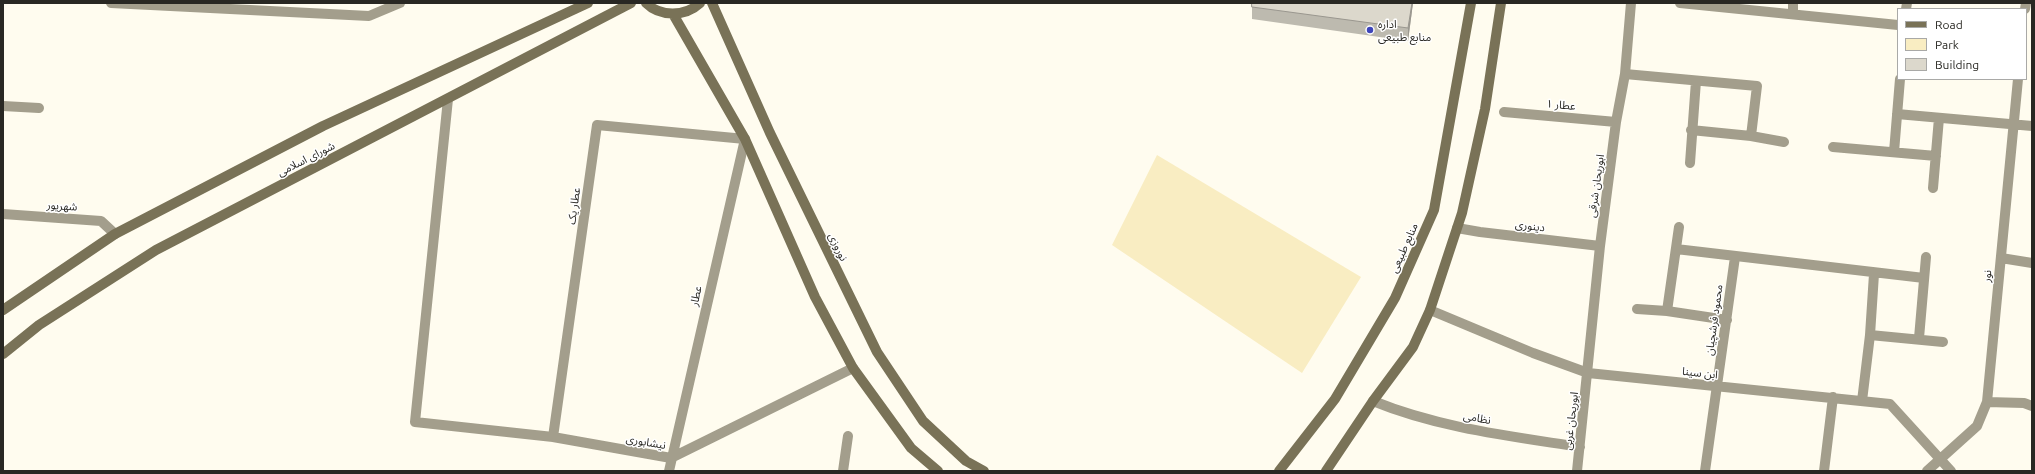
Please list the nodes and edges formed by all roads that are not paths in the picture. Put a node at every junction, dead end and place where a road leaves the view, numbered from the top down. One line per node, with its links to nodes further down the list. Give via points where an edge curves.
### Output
1 (111, 3): 2 (street, via 369,16)
2 (400, 3)
3 (588, 3): 41 (street, شورای اسلامی, via 323,126)
4 (631, 3): 20 (street, شورای اسلامی)
5 (646, 3): 13 (street, via 661,12)
6 (700, 3): 13 (street, via 687,11)
7 (712, 3): 75 (street, نوروزی, via 770,133 877,352 923,421 966,461)
8 (1471, 3): 76 (street, منابع طبیعی, via 1434,210 1395,298 1335,400)
9 (1501, 3): 40 (street, via 1485,109)
10 (1631, 3): 16 (street, ابوریحان شرقی)
11 (1680, 3): 14 (street)
12 (1794, 3): 14 (street)
13 (673, 14): 31 (street)
14 (1792, 14): 15 (street)
15 (1897, 25)
16 (1625, 74): 19 (street); 26 (street, ابوریحان شرقی)
17 (1900, 80): 24 (street)
18 (2018, 80): 27 (street, نور)
19 (1696, 81): 29 (street); 30 (street, via 1757,86)
20 (448, 99): 58 (street, شورای اسلامی, via 156,250 39,325); 68 (street, نیشابوری, via 415,422)
21 (3, 106): 22 (street)
22 (39, 108)
23 (1504, 112): 26 (street, عطار ۱)
24 (1897, 114): 25 (street); 34 (street)
25 (1939, 118): 27 (street); 35 (street)
26 (1616, 122): 42 (street, ابوریحان شرقی)
27 (2014, 125): 28 (street); 46 (street, نور)
28 (2032, 126)
29 (1691, 130): 30 (street); 36 (street)
30 (1751, 136): 32 (street)
31 (745, 139): 59 (street, via 815,297); 68 (street, عطار یک, via 598,125); 70 (street, عطار)
32 (1784, 142)
33 (1833, 147): 34 (street)
34 (1894, 152): 35 (street)
35 (1936, 156): 37 (street)
36 (1690, 163)
37 (1933, 188)
38 (3, 214): 41 (street, شهریور, via 101,221)
39 (1679, 227): 43 (street)
40 (1457, 228): 42 (street, دینوری); 52 (street)
41 (115, 234): 51 (street, شورای اسلامی)
42 (1600, 246): 60 (street, ابوریحان شرقی)
43 (1676, 249): 44 (street); 53 (street)
44 (1735, 257): 48 (street); 54 (street, محمود فرشچیان)
45 (1926, 257): 49 (street)
46 (2001, 258): 47 (street); 65 (street, نور)
47 (2032, 263)
48 (1874, 274): 49 (street); 55 (street)
49 (1924, 278): 56 (street)
50 (1637, 309): 53 (street)
51 (3, 310)
52 (1430, 310): 60 (street, ابن سینا); 63 (street, via 1413,347)
53 (1667, 311): 54 (street)
54 (1727, 320): 61 (street, محمود فرشچیان)
55 (1870, 335): 56 (street); 64 (street)
56 (1919, 338): 57 (street)
57 (1943, 342)
58 (3, 354)
59 (853, 368): 70 (street, نیشابوری); 74 (street, via 911,448)
60 (1588, 373): 61 (street, ابن سینا); 69 (street, ابوریحان غربی)
61 (1717, 387): 62 (street, ابن سینا); 79 (street, محمود فرشچیان)
62 (1833, 397): 64 (street, ابن سینا); 80 (street)
63 (1373, 401): 69 (street, نظامی, via 1401,412 1461,428); 77 (street)
64 (1862, 401): 71 (street, ابن سینا, via 1890,404)
65 (1987, 402): 66 (street, via 2024,403); 71 (street, نور, via 1977,426)
66 (2032, 406)
67 (848, 436): 73 (street)
68 (553, 437): 70 (street, نیشابوری)
69 (1580, 447): 78 (street, ابوریحان غربی)
70 (671, 458): 72 (street, عطار)
71 (1941, 458): 81 (street, نور); 82 (street, ابن سینا)
72 (669, 471)
73 (843, 471)
74 (938, 471)
75 (984, 471)
76 (1279, 471)
77 (1326, 471)
78 (1577, 471)
79 (1705, 471)
80 (1824, 471)
81 (1927, 471)
82 (1951, 471)

